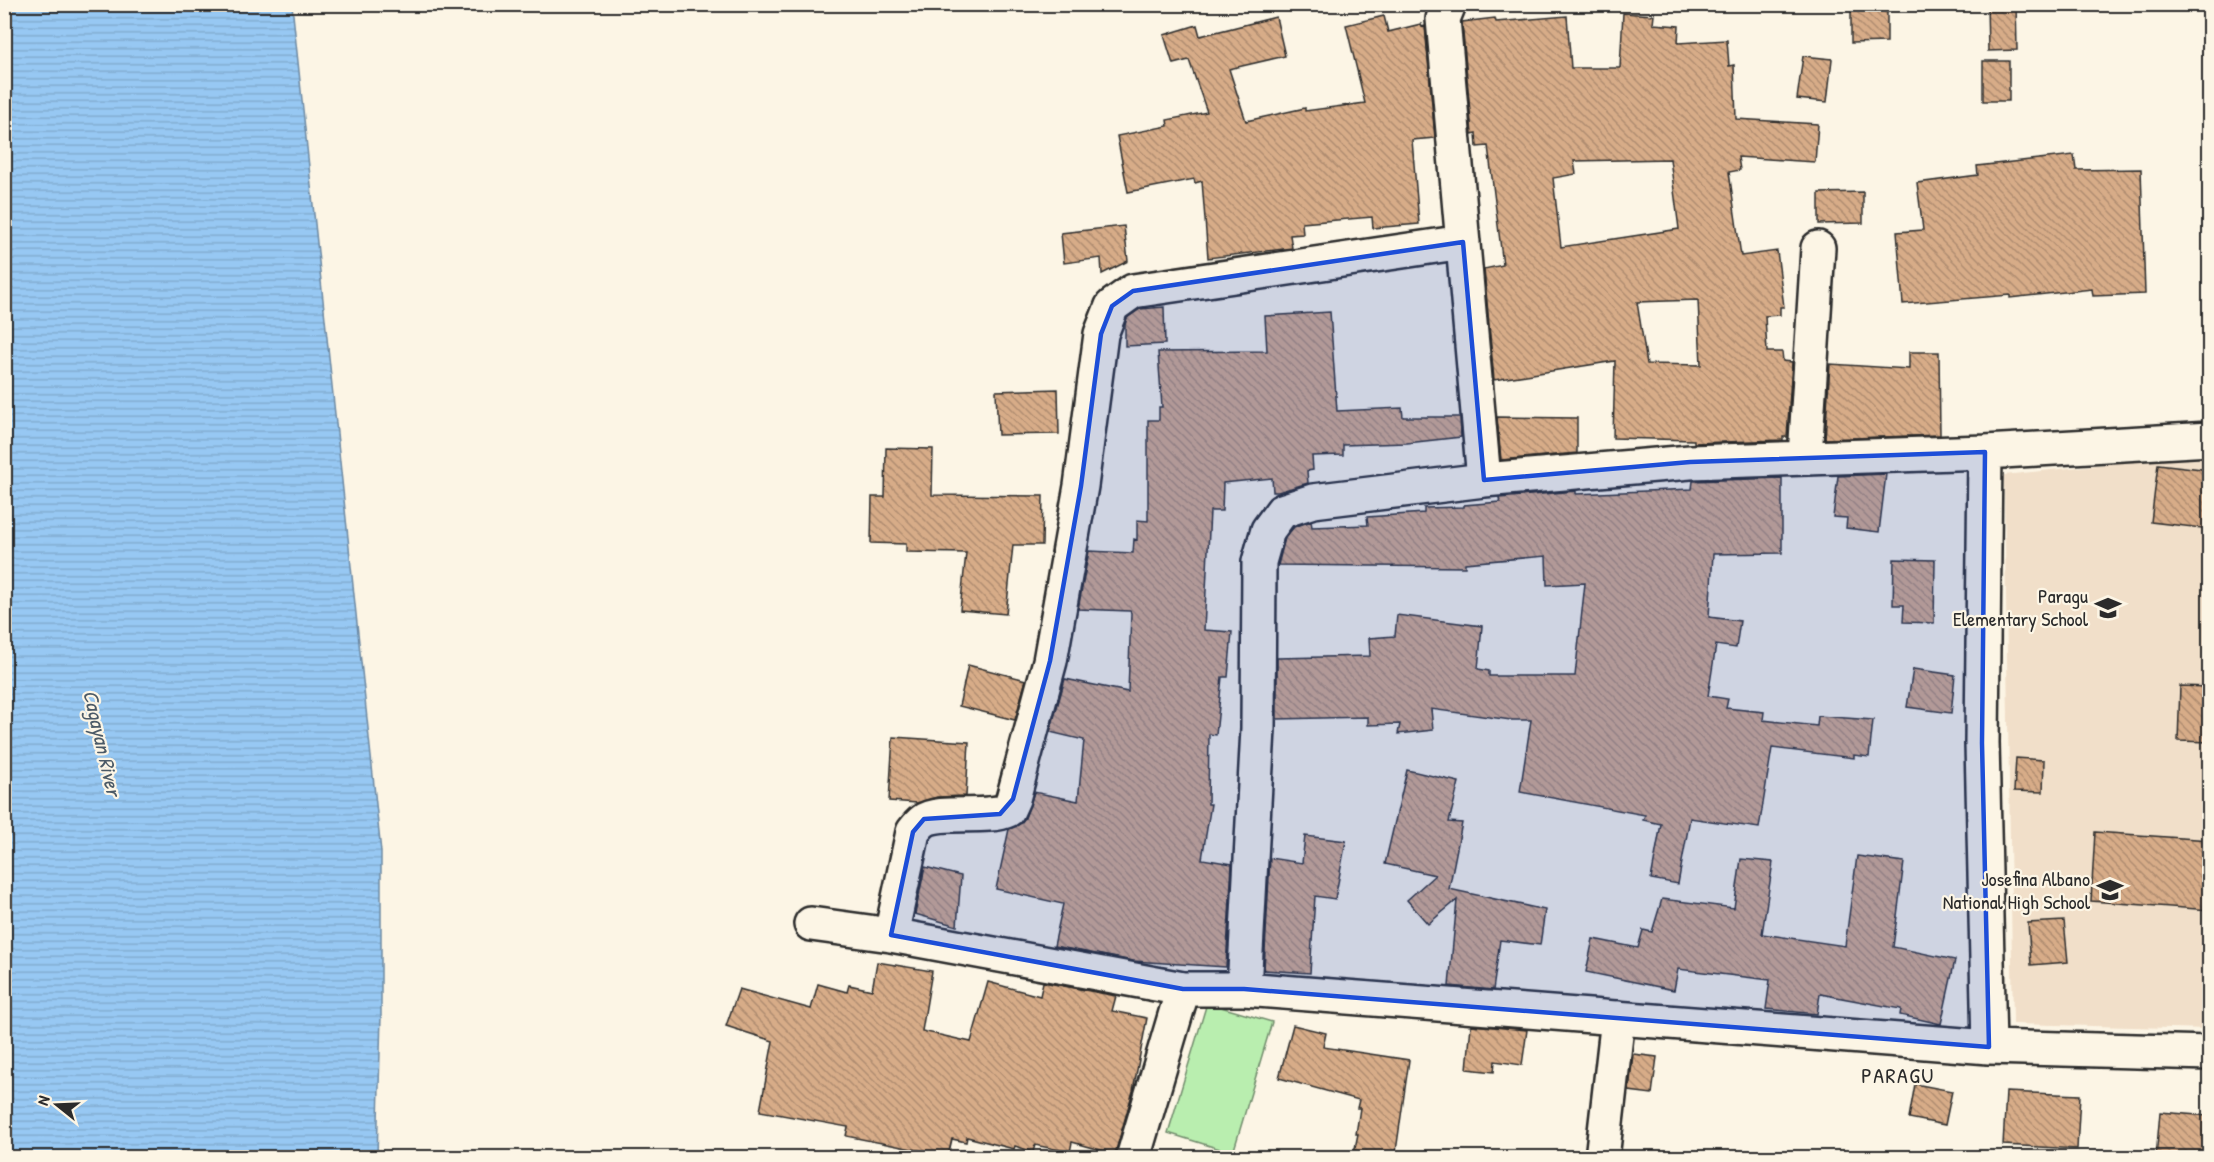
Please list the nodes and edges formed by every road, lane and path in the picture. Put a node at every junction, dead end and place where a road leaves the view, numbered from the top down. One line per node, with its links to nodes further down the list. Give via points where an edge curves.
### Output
1 (1449, 4): 2 (street, via 1443,19)
2 (1463, 242): 7 (street); 9 (street, via 1133,291 1112,306 1101,334 1081,486 1050,661 1013,799 1008,810 1000,814 924,819 913,832)
3 (1818, 248): 6 (street)
4 (2210, 439): 5 (street)
5 (1985, 453): 6 (street); 13 (street, via 1982,742)
6 (1805, 457): 7 (street, via 1690,462)
7 (1484, 480): 11 (street, via 1313,501 1282,511 1268,530 1258,562 1258,729)
8 (811, 924): 9 (street)
9 (891, 934): 10 (street)
10 (1183, 989): 11 (street); 15 (street)
11 (1244, 989): 12 (street)
12 (1618, 1018): 13 (street); 16 (street)
13 (1989, 1047): 14 (street)
14 (2210, 1053)
15 (1133, 1158)
16 (1602, 1158)

